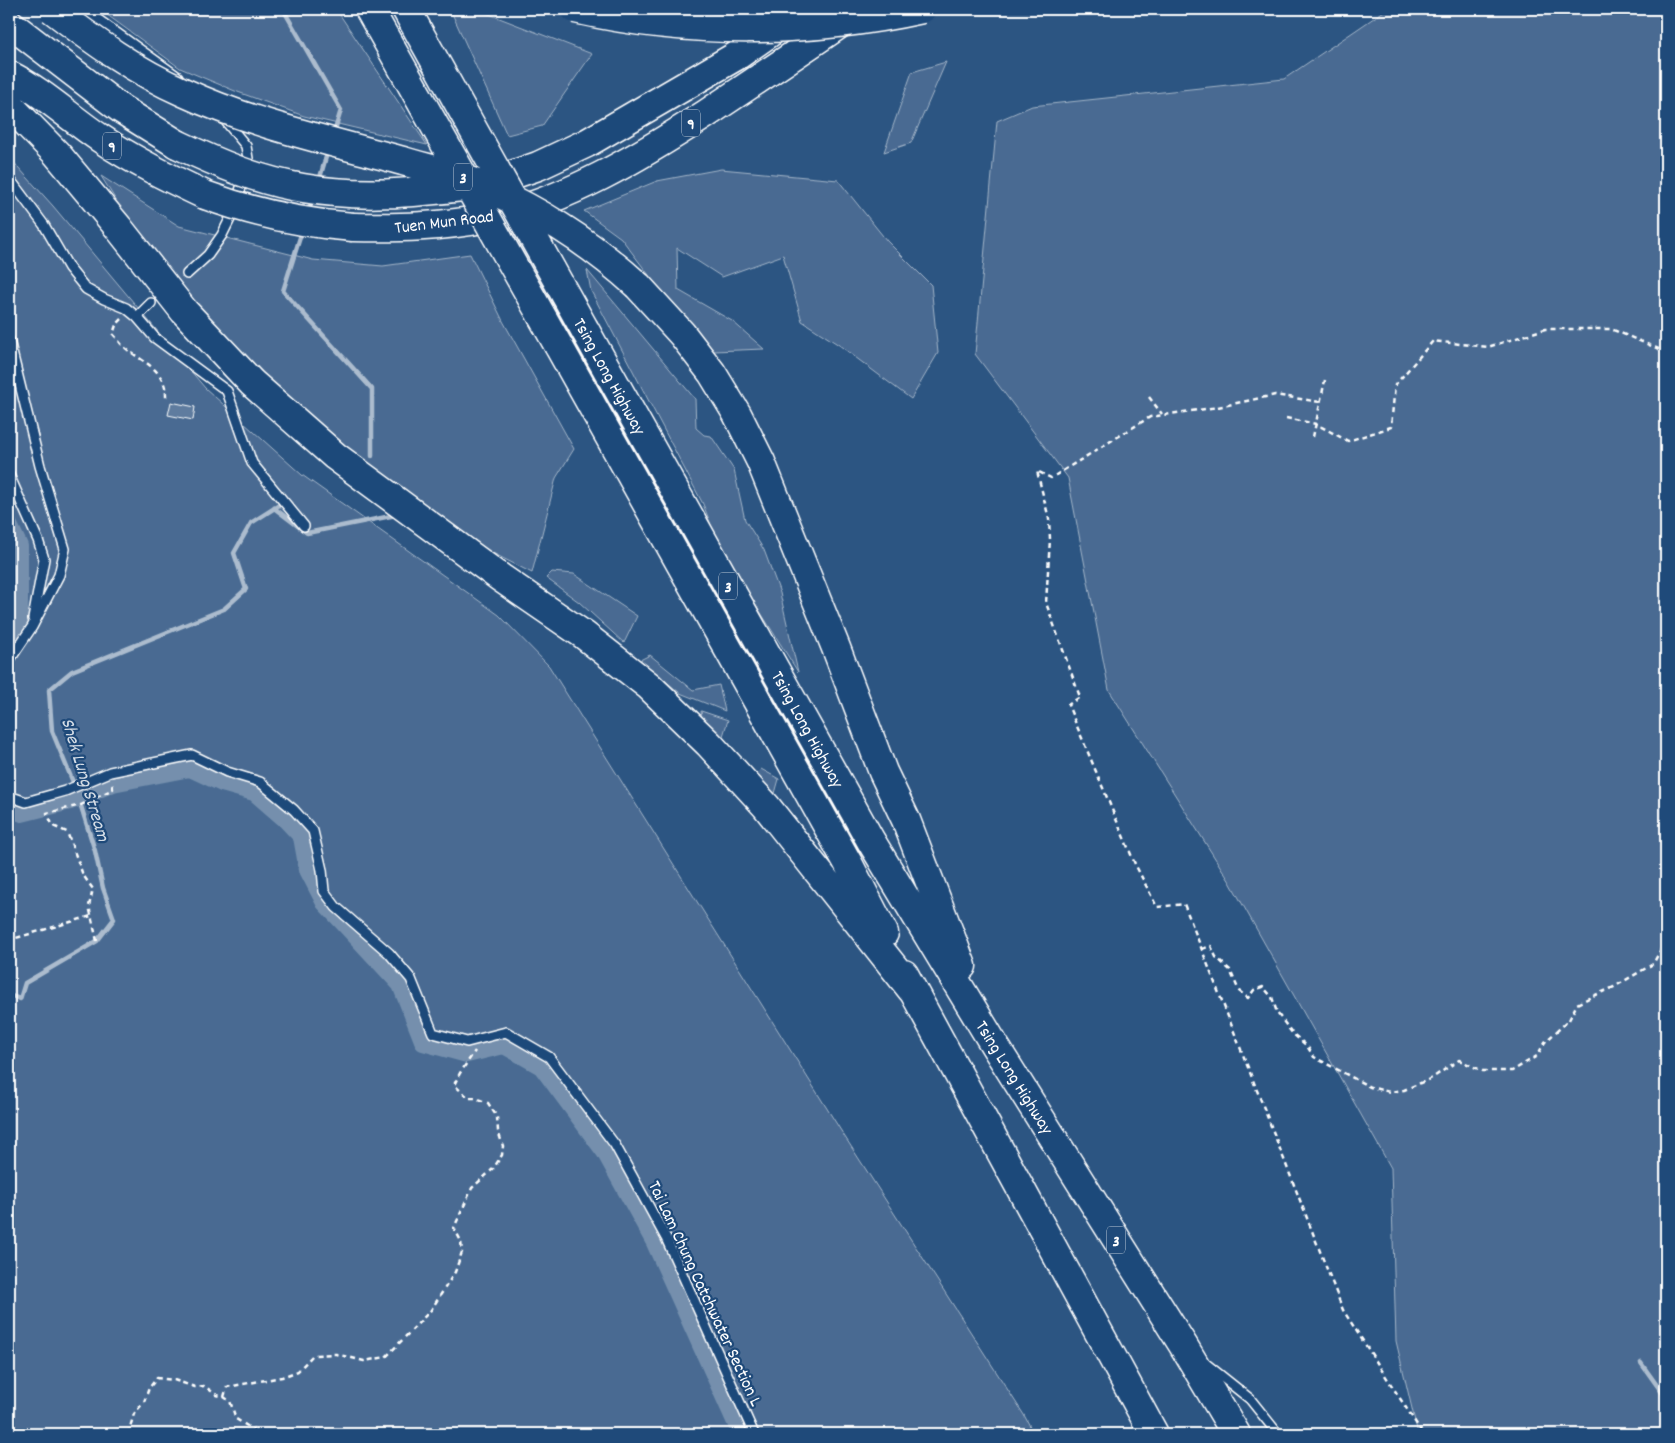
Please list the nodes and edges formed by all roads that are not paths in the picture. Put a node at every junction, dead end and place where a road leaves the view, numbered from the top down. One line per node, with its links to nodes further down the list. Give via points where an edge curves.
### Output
1 (52, 9): 23 (highway, bridge, via 139,71 184,93 275,125 472,182 520,203 570,233 618,269 682,334 712,373 737,414 760,462)
2 (83, 9): 13 (lane, via 173,73 215,109 246,146 250,165 230,220 208,255)
3 (369, 9): 22 (highway, Tsing Long Highway / 3, bridge, via 848,863)
4 (406, 9): 23 (highway, Tsing Long Highway / 3, bridge, via 871,841)
5 (575, 9): 8 (highway, bridge, via 649,22 761,28 838,23)
6 (802, 9): 9 (highway, Tuen Mun Road / 9, bridge, via 738,55 587,142 538,166 472,186 360,194 301,188 246,172 177,144 121,109)
7 (862, 9): 10 (highway, Tuen Mun Road / 9, bridge, via 778,67 603,175 507,213 434,226 392,229 307,223 205,196 130,158 26,83)
8 (922, 9)
9 (9, 23)
10 (9, 75)
11 (9, 105): 22 (highway, via 57,154 184,311 252,383 335,456 584,635 649,686 709,744 766,806)
12 (9, 178): 15 (lane, via 86,289)
13 (187, 274)
14 (151, 303): 15 (lane)
15 (133, 314): 18 (lane, via 155,338 228,391 252,463)
16 (9, 340): 19 (lane, via 40,466 65,549 59,575)
17 (9, 475): 19 (lane, via 44,559)
18 (304, 526)
19 (32, 627): 20 (lane)
20 (9, 661)
21 (9, 796): 25 (lane, Tai Lam Chung Catchwater Section L, via 26,802 65,791 110,772 192,756 260,782 294,810 313,831 324,891 336,907 389,953 412,979 433,1033 467,1042 506,1032 549,1057 615,1145 666,1238)
22 (912, 990): 26 (highway, Tsing Long Highway / 3)
23 (995, 1046): 24 (highway, Tsing Long Highway / 3)
24 (1183, 1345): 27 (highway, Tsing Long Highway / 3); 28 (lane, via 1250,1399)
25 (754, 1434)
26 (1154, 1434)
27 (1236, 1434)
28 (1278, 1434)

